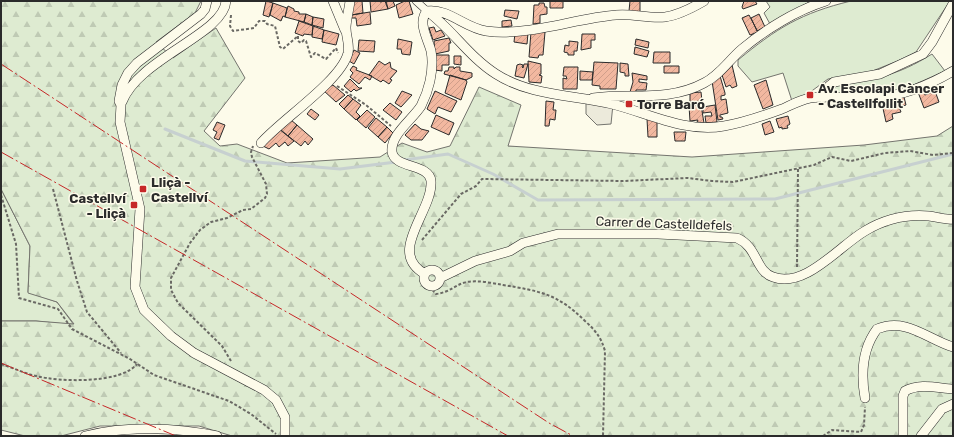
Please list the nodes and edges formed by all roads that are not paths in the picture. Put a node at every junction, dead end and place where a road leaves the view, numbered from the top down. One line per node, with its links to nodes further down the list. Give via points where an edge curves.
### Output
1 (207, 1): 14 (street, via 201,14 150,52 128,73 120,92)
2 (334, 1): 10 (street)
3 (350, 1): 10 (street)
4 (416, 1): 9 (street)
5 (704, 1): 9 (street, via 684,12 664,17 618,14 576,20 552,27 498,31 471,27 436,9)
6 (826, 1): 13 (street, via 805,8 753,40 714,77 703,84 664,96 621,95)
7 (226, 3): 14 (street, via 217,20 141,75 126,93)
8 (953, 4): 12 (street, via 923,54 880,74 834,82)
9 (427, 11): 13 (street, via 483,65 497,75 532,89); 17 (street, via 423,22 431,51 431,75 420,108 399,133 392,147 397,160 428,175 431,180 427,205 409,246 409,256 419,271)
10 (346, 33): 15 (street, via 349,49 343,64 330,81 272,130)
11 (953, 72): 12 (street, via 904,93 879,97)
12 (823, 98): 13 (street, via 803,99 746,121 705,127 672,122 613,104)
13 (586, 99)
14 (121, 105): 25 (street, via 121,129 140,208 134,278 140,303 149,316 181,344 264,390 276,400 285,417)
15 (261, 143)
16 (953, 219): 18 (street, Carrer de Castelldefels, via 914,216 881,222 846,242 814,269 798,278 774,278 766,274 747,243 737,238 658,234 558,234 523,243 510,251 475,261)
17 (425, 274): 18 (street, via 434,270); 18 (street, via 424,281 429,286 437,285)
18 (440, 278)
19 (953, 347): 21 (street, via 906,326 890,325 877,329 866,348 863,367)
20 (953, 389): 26 (street, via 929,386 914,387 905,391)
21 (865, 398)
22 (953, 404): 27 (street, via 942,409)
23 (85, 436): 24 (street, via 112,431 154,430 199,432)
24 (217, 436)
25 (285, 436)
26 (903, 436)
27 (920, 436)

